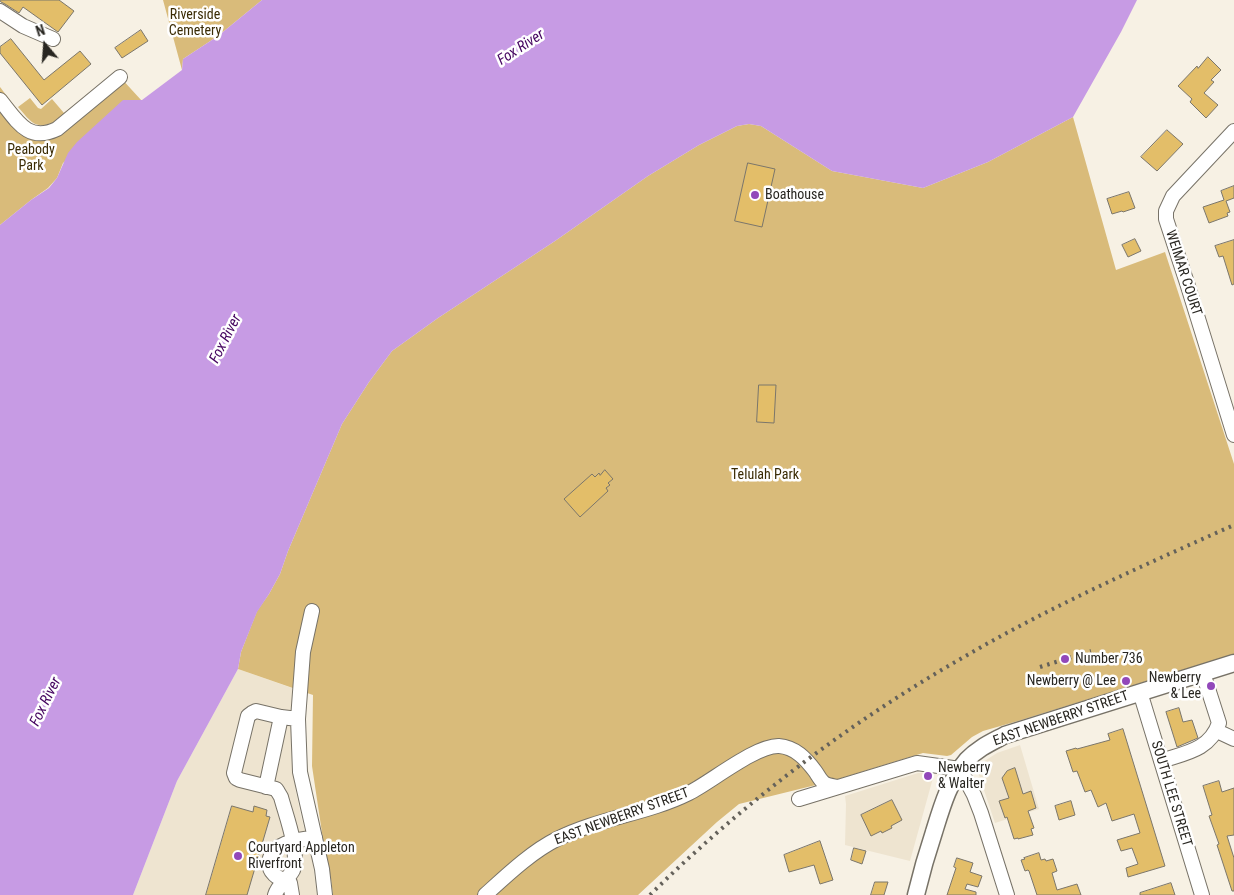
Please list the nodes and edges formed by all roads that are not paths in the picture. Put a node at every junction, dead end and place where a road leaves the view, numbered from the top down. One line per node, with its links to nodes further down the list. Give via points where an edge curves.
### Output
1 (0, 11): 2 (street, via 23,26)
2 (53, 39)
3 (120, 77): 4 (street, via 49,133 26,130)
4 (0, 100)
5 (1234, 131): 6 (street, WEIMAR COURT, via 1173,196 1166,219)
6 (1234, 435)
7 (312, 611): 12 (street, via 304,652)
8 (1234, 663): 9 (main road, EAST NEWBERRY STREET)
9 (1203, 673): 10 (main road, EAST NEWBERRY STREET); 13 (street, via 1219,723)
10 (1140, 692): 15 (street, SOUTH LEE STREET); 16 (main road, EAST NEWBERRY STREET, via 1005,734 984,745)
11 (280, 717): 12 (street); 17 (street); 17 (street, via 256,711 248,716 234,773 240,780)
12 (298, 719): 20 (street, via 300,772)
13 (1217, 730): 14 (street); 15 (street, via 1201,747)
14 (1234, 739)
15 (1161, 761): 29 (street, SOUTH LEE STREET)
16 (960, 769): 18 (street, via 917,763); 27 (main road, EAST NEWBERRY STREET, via 942,806); 28 (street, via 981,813)
17 (266, 787): 21 (street, via 276,790 281,797)
18 (838, 788): 19 (street); 26 (street, EAST NEWBERRY STREET, via 820,780 802,755 786,747 770,747 673,800 556,839)
19 (799, 799)
20 (315, 837): 21 (street); 25 (street)
21 (293, 841): 22 (street, via 295,860); 22 (street, via 277,848 270,862 274,875)
22 (285, 880): 23 (street); 24 (street, via 290,883)
23 (274, 895)
24 (292, 895)
25 (326, 895)
26 (485, 895)
27 (916, 895)
28 (1007, 895)
29 (1202, 895)

